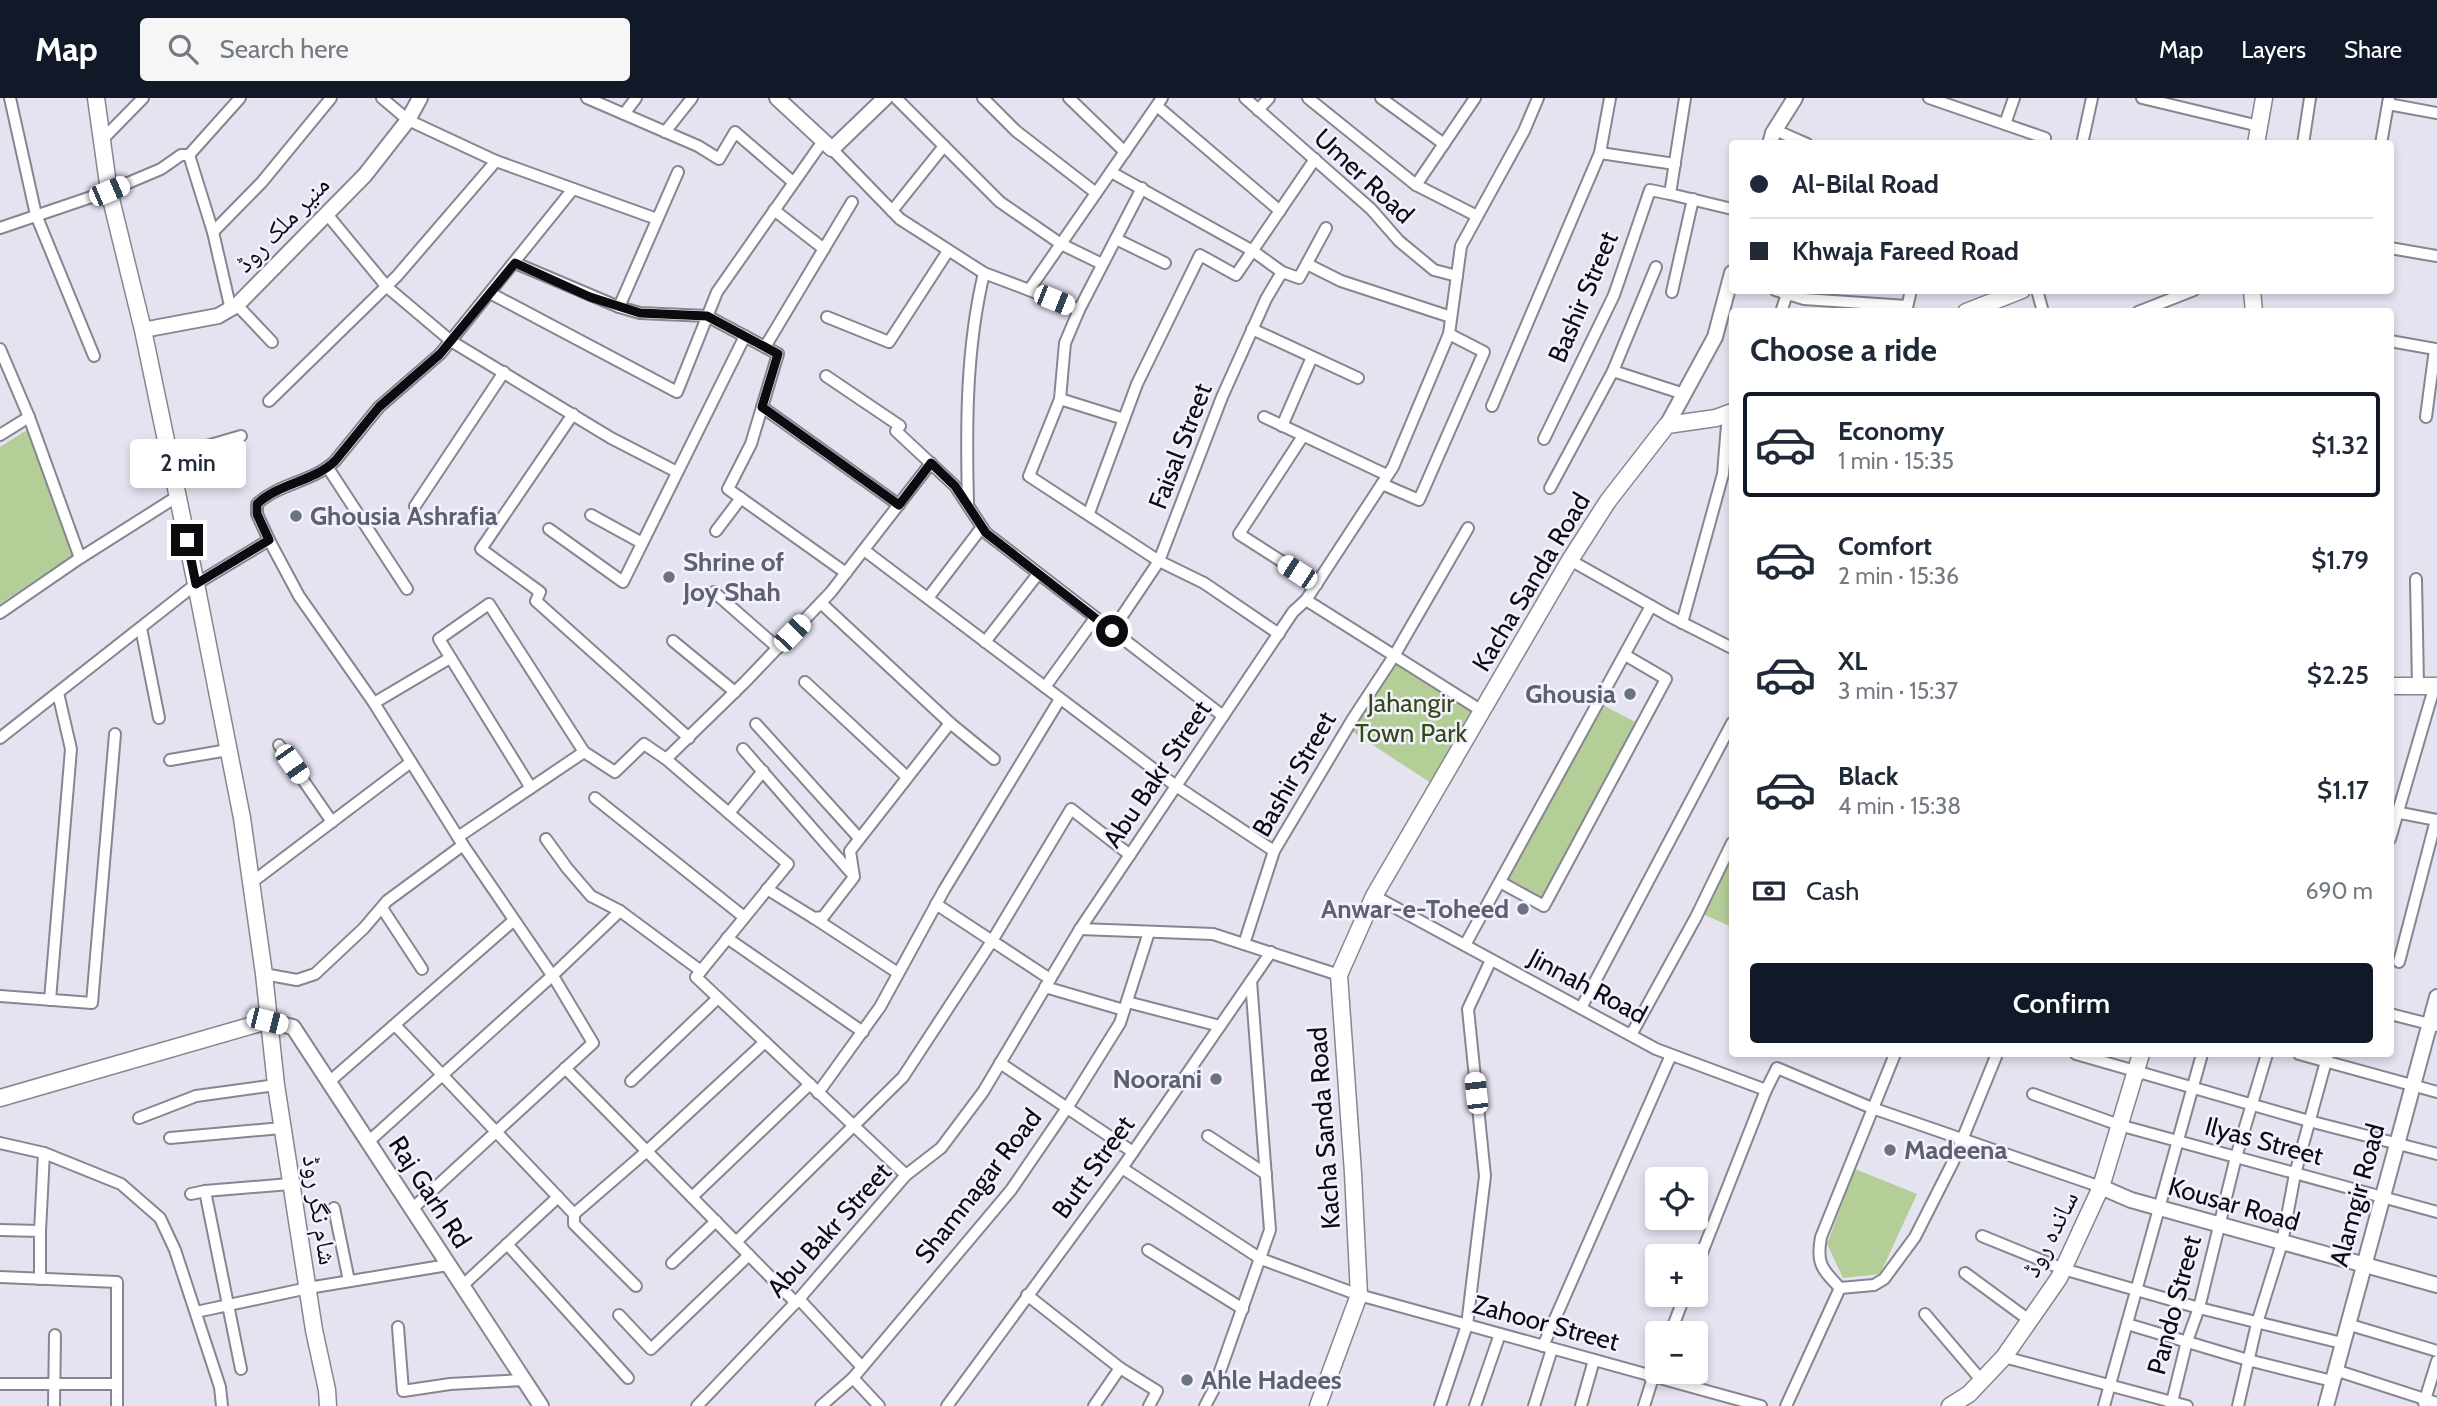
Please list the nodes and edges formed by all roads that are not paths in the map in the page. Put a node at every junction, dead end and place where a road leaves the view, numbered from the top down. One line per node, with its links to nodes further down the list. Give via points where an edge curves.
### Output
1 (10, 98): 73 (street)
2 (96, 98): 47 (main road, شام نگر روڈ)
3 (143, 98): 47 (street)
4 (240, 98): 53 (street)
5 (331, 98): 78 (street, via 262,182)
6 (382, 98): 36 (street)
7 (420, 98): 36 (street, منیر ملک روڈ)
8 (587, 98): 35 (street)
9 (636, 98): 35 (street)
10 (692, 98): 39 (street)
11 (777, 98): 49 (street)
12 (896, 98): 50 (street)
13 (982, 98): 64 (street)
14 (1069, 98): 51 (street)
15 (1245, 98): 33 (street, Umer Road)
16 (1269, 98): 33 (street)
17 (1308, 98): 60 (street)
18 (1475, 98): 48 (street)
19 (1538, 98): 74 (street, Abu Bakr Street)
20 (1610, 98): 52 (street)
21 (1685, 98): 56 (street)
22 (1795, 98): 40 (street)
23 (1929, 98): 37 (street)
24 (2014, 98): 37 (street)
25 (2092, 98): 43 (street)
26 (2142, 98): 38 (street)
27 (2264, 98): 38 (main road)
28 (2310, 98): 45 (street)
29 (1383, 99): 48 (street)
30 (880, 100): 49 (street)
31 (2388, 101): 34 (street); 46 (street)
32 (1160, 102): 51 (street); 71 (street)
33 (1258, 110): 54 (street, Umer Road)
34 (2437, 113)
35 (624, 114): 39 (street)
36 (408, 120): 55 (street); 72 (street, منیر ملک روڈ, via 365,175)
37 (2005, 124): 41 (street)
38 (2259, 126): 44 (main road)
39 (665, 132): 59 (street, via 719,159 735,132)
40 (1772, 136): 42 (street)
41 (2045, 138)
42 (1790, 140)
43 (2083, 140)
44 (2257, 140)
45 (2304, 140)
46 (2382, 140)
47 (101, 141): 63 (main road, شام نگر روڈ)
48 (1444, 144): 60 (street)
49 (828, 145): 59 (street); 70 (street)
50 (944, 146): 70 (street); 80 (street, via 1000,202)
51 (1125, 152): 58 (street)
52 (1600, 153): 56 (street); 129 (street)
53 (189, 155): 63 (street); 78 (street)
54 (1315, 159): 71 (street); 93 (street, Umer Road, via 1434,270)
55 (496, 161): 62 (street); 94 (street)
56 (1675, 164): 65 (street)
57 (678, 172): 75 (street)
58 (1111, 172): 61 (street); 64 (street)
59 (793, 182): 69 (street)
60 (1416, 185): 74 (street)
61 (1142, 188): 79 (street); 84 (street)
62 (573, 189): 75 (street); 86 (street)
63 (109, 191): 73 (street); 112 (main road, شام نگر روڈ)
64 (1096, 194): 80 (street)
65 (1670, 194): 66 (street); 143 (street, Bashir Street, via 1650,190 1614,295)
66 (1693, 200): 68 (street); 98 (street)
67 (852, 202): 81 (street)
68 (1729, 208)
69 (774, 210): 81 (street); 108 (street, via 717,292)
70 (892, 211): 83 (street)
71 (1280, 211): 84 (street)
72 (326, 213): 94 (street); 103 (street, منیر ملک روڈ)
73 (36, 215): 77 (street); 120 (street)
74 (1477, 216): 93 (street, Abu Bakr Street, via 1461,246)
75 (656, 219): 102 (street)
76 (1326, 228): 89 (street)
77 (0, 229)
78 (213, 232): 103 (street)
79 (1116, 239): 87 (street); 88 (street)
80 (1061, 244): 87 (street); 96 (street)
81 (824, 249): 118 (street)
82 (2394, 249): 85 (street)
83 (948, 251): 92 (street); 109 (street, via 889,342)
84 (1253, 251): 91 (street); 136 (street, via 1236,275 1200,255 1136,383)
85 (2437, 256)
86 (515, 263): 97 (street); 102 (street)
87 (1102, 264): 107 (street)
88 (1165, 264)
89 (1307, 264): 91 (street, via 1299,278); 110 (street, via 1341,281)
90 (1656, 267): 122 (street)
91 (1282, 272): 111 (street, Faisal Street)
92 (985, 273): 96 (street); 154 (street, via 970,363)
93 (1457, 276): 110 (street, Abu Bakr Street)
94 (387, 287): 115 (street); 128 (street)
95 (1729, 287): 126 (street, Kacha Sanda Road, via 1715,337)
96 (1030, 290): 107 (street)
97 (491, 292): 108 (street, via 677,392); 115 (street)
98 (1672, 292)
99 (1788, 294): 104 (street)
100 (2014, 294): 105 (main road)
101 (2184, 294): 106 (street)
102 (619, 307): 108 (street, via 640,313)
103 (234, 308): 112 (street, منیر ملک روڈ, via 218,316); 116 (street)
104 (1897, 308)
105 (1984, 308)
106 (2148, 308)
107 (1079, 310): 127 (street, via 1065,343)
108 (707, 316): 114 (street)
109 (827, 317)
110 (1451, 317): 113 (street, Abu Bakr Street)
111 (1252, 329): 121 (street); 166 (street, Faisal Street)
112 (143, 330): 144 (main road, شام نگر روڈ)
113 (1449, 334): 148 (street, Abu Bakr Street); 148 (street, via 1484,352 1419,500)
114 (745, 336): 118 (street); 147 (street)
115 (451, 341): 123 (street); 146 (street, via 379,407)
116 (272, 342)
117 (2394, 342): 135 (street, via 2435,349)
118 (765, 347): 130 (street, via 778,354)
119 (0, 349): 133 (street)
120 (94, 356)
121 (1312, 357): 125 (street); 139 (street)
122 (1613, 371): 126 (street); 149 (street)
123 (504, 372): 132 (street); 153 (street)
124 (826, 376): 145 (street, via 900,426 896,431)
125 (1358, 378)
126 (1684, 394): 138 (street, Kacha Sanda Road)
127 (1060, 399): 136 (street); 155 (street, via 1029,476)
128 (269, 401)
129 (1492, 406)
130 (762, 407): 151 (street, via 751,444 728,489); 152 (street)
131 (1729, 413): 138 (main road)
132 (573, 414): 147 (street); 208 (street, via 481,549 540,592 536,601)
133 (29, 417): 140 (street); 164 (street)
134 (1264, 417): 139 (street)
135 (2426, 417)
136 (1124, 418): 155 (street)
137 (1729, 422): 180 (street, via 1723,474)
138 (1667, 425): 165 (main road, Kacha Sanda Road, via 1608,500)
139 (1282, 426): 142 (street)
140 (0, 435)
141 (241, 436): 144 (street)
142 (1303, 436): 148 (street); 171 (street, via 1239,534)
143 (1544, 439)
144 (169, 457): 150 (main road, شام نگر روڈ)
145 (931, 463): 152 (street); 154 (street)
146 (328, 468): 161 (street, via 267,494 257,504); 172 (street)
147 (677, 472): 162 (street)
148 (1385, 480): 171 (street, Abu Bakr Street)
149 (1550, 488)
150 (178, 496): 164 (street); 170 (main road, شام نگر روڈ)
151 (741, 498): 160 (street); 167 (street)
152 (899, 505): 163 (street)
153 (415, 506)
154 (968, 506): 157 (street)
155 (1088, 513): 166 (street)
156 (591, 515): 162 (street)
157 (982, 527): 168 (street); 174 (street)
158 (1468, 528): 189 (street, Bashir Street)
159 (549, 529): 162 (street, via 623,582)
160 (716, 531)
161 (269, 540): 170 (street); 199 (street, via 299,596)
162 (642, 543)
163 (864, 550): 167 (street); 174 (street)
164 (80, 558): 178 (street)
165 (1570, 560): 177 (street); 200 (main road, Kacha Sanda Road)
166 (1159, 561): 182 (street, Faisal Street); 183 (street, via 1204,583)
167 (846, 573): 176 (street)
168 (1038, 574): 179 (street); 185 (street)
169 (2416, 579): 192 (street)
170 (196, 584): 181 (street); 211 (main road, شام نگر روڈ)
171 (1317, 584): 175 (street, Abu Bakr Street)
172 (407, 589)
173 (714, 592): 187 (street)
174 (928, 598): 185 (street)
175 (1306, 600): 183 (street, Abu Bakr Street); 189 (street)
176 (821, 603): 187 (street); 203 (street)
177 (1651, 606): 180 (street); 188 (street)
178 (0, 613)
179 (1095, 618): 182 (street); 195 (street)
180 (1682, 623): 186 (street)
181 (141, 628): 197 (street); 202 (street)
182 (1112, 631): 201 (street)
183 (1279, 634): 201 (street, Abu Bakr Street)
184 (673, 641): 196 (street)
185 (985, 642): 195 (street)
186 (1729, 646)
187 (778, 648): 196 (street)
188 (1625, 655): 233 (street); 233 (street, via 1666,679 1544,906)
189 (1394, 656): 200 (street); 230 (street, Bashir Street)
190 (450, 658): 199 (street); 212 (street, via 439,639 489,604); 220 (street)
191 (805, 682): 218 (street)
192 (2418, 685): 193 (main road); 194 (main road)
193 (2436, 685): 222 (street)
194 (2394, 686)
195 (1045, 687): 198 (street)
196 (735, 692): 208 (street)
197 (58, 693): 207 (street); 263 (street, via 71,749)
198 (1060, 699): 219 (street); 237 (street)
199 (374, 703): 216 (street)
200 (1482, 711): 236 (main road, Kacha Sanda Road)
201 (1223, 716): 219 (street, Abu Bakr Street)
202 (159, 718)
203 (950, 723): 214 (street); 218 (street)
204 (755, 724): 226 (street)
205 (1729, 729): 265 (street)
206 (115, 734): 263 (street, via 92,1003)
207 (0, 738)
208 (689, 738): 213 (street)
209 (279, 745): 225 (street)
210 (743, 749): 217 (street)
211 (228, 750): 215 (street); 234 (main road, شام نگر روڈ)
212 (584, 752): 213 (street, via 615,772 644,744); 220 (street)
213 (666, 759): 223 (street)
214 (994, 759)
215 (170, 760)
216 (411, 762): 225 (street); 228 (street)
217 (762, 771): 223 (street); 232 (street)
218 (907, 777): 226 (street)
219 (1177, 786): 230 (street); 231 (street, Abu Bakr Street)
220 (531, 788): 228 (street)
221 (595, 799): 240 (street)
222 (2394, 812): 224 (street)
223 (729, 813): 235 (street, via 788,864)
224 (2436, 820): 251 (street)
225 (332, 822): 234 (street)
226 (859, 838): 232 (street, via 850,851)
227 (546, 839): 239 (street, via 592,896)
228 (460, 841): 238 (street); 242 (street)
229 (1729, 849): 272 (street)
230 (1274, 852): 247 (street, Bashir Street)
231 (1130, 855): 243 (street, Abu Bakr Street); 246 (street, via 1071,809)
232 (854, 877): 241 (street, via 823,917)
233 (1500, 882): 248 (street)
234 (251, 883): 255 (main road, شام نگر روڈ)
235 (766, 889): 240 (street); 241 (street)
236 (1374, 896): 248 (street, Jinnah Road); 256 (main road, Kacha Sanda Road)
237 (936, 904): 246 (street); 254 (street)
238 (382, 908): 252 (street); 255 (street, via 315,974 297,980)
239 (620, 911): 253 (street); 257 (street)
240 (744, 917): 245 (street)
241 (814, 918): 254 (street)
242 (513, 920): 257 (street); 268 (street)
243 (1080, 929): 244 (street); 259 (street, Abu Bakr Street)
244 (1149, 932): 247 (street, via 1213,934); 264 (street, Shamnagar Road)
245 (727, 938): 253 (street); 271 (street)
246 (992, 941): 259 (street); 302 (street, via 903,1077)
247 (1244, 944): 249 (street)
248 (1465, 946): 250 (street, Jinnah Road)
249 (1271, 952): 256 (street); 258 (street, Butt Street)
250 (1491, 960): 265 (street, Jinnah Road); 372 (street, via 1468,1009 1485,1176)
251 (2399, 962)
252 (422, 969)
253 (701, 971): 262 (street, via 696,977)
254 (898, 973): 271 (street)
255 (264, 974): 267 (main road, شام نگر روڈ)
256 (1339, 975): 360 (main road, Kacha Sanda Road)
257 (552, 976): 283 (street, via 593,1043); 285 (street)
258 (1251, 981): 270 (street, Butt Street); 318 (street)
259 (1048, 983): 264 (street); 282 (street, Abu Bakr Street)
260 (0, 996): 263 (street)
261 (2437, 997): 269 (street, Alamgir Road)
262 (718, 998): 273 (street); 287 (street)
263 (50, 1000)
264 (1126, 1006): 270 (street); 297 (street, Shamnagar Road)
265 (1581, 1008): 272 (street, Jinnah Road)
266 (2394, 1015): 269 (street)
267 (267, 1021): 286 (street, Raj Garh Rd, via 293,1027); 288 (main road, شام نگر روڈ); 295 (main road)
268 (395, 1024): 285 (street); 286 (street)
269 (2433, 1025): 289 (street, Alamgir Road)
270 (1220, 1027): 313 (street, Butt Street)
271 (863, 1032): 291 (street)
272 (1630, 1035): 274 (street, Jinnah Road)
273 (765, 1042): 291 (street); 312 (street)
274 (1671, 1055): 292 (street, Jinnah Road); 378 (street)
275 (1894, 1057): 298 (street)
276 (1996, 1057): 307 (street)
277 (2086, 1057): 284 (street)
278 (2140, 1057): 284 (main road, ساندہ روڈ)
279 (2201, 1057): 290 (street)
280 (2266, 1057): 296 (street, Pando Street)
281 (2327, 1058): 289 (street); 300 (street)
282 (1000, 1063): 297 (street); 320 (street, Abu Bakr Street, via 941,1148)
283 (565, 1068): 304 (street); 312 (street)
284 (2135, 1072): 290 (street); 301 (main road, ساندہ روڈ)
285 (443, 1075): 304 (street); 309 (street)
286 (329, 1082): 309 (street, Raj Garh Rd)
287 (631, 1082)
288 (276, 1085): 299 (street, via 196,1096); 303 (main road, شام نگر روڈ)
289 (2412, 1086): 293 (street); 310 (street, Alamgir Road)
290 (2193, 1087): 296 (street); 308 (street)
291 (814, 1088): 302 (street); 327 (street)
292 (1766, 1090): 298 (street, via 1777,1069); 341 (street)
293 (2437, 1092)
294 (2033, 1094): 301 (street, Ilyas Street)
295 (0, 1098)
296 (2252, 1103): 300 (street); 316 (street, Pando Street)
297 (1067, 1108): 313 (street); 384 (street, Shamnagar Road, via 1011,1190)
298 (1872, 1108): 307 (street); 357 (street, via 1821,1237 1818,1255 1822,1269)
299 (139, 1118)
300 (2309, 1121): 310 (street); 319 (street)
301 (2119, 1125): 308 (street, Ilyas Street); 322 (main road, ساندہ روڈ)
302 (855, 1127): 320 (street); 338 (street)
303 (282, 1128): 306 (street); 321 (main road, شام نگر روڈ)
304 (496, 1132): 326 (street); 330 (street)
305 (1208, 1136): 318 (street)
306 (170, 1138)
307 (1964, 1138): 322 (street); 357 (street, via 1915,1237 1884,1279 1874,1285)
308 (2177, 1141): 316 (street, Ilyas Street); 329 (street)
309 (368, 1142): 330 (street, Raj Garh Rd)
310 (2397, 1142): 315 (street); 325 (street, Alamgir Road)
311 (0, 1143): 314 (street)
312 (647, 1151): 327 (street); 332 (street)
313 (1133, 1152): 317 (street, Butt Street)
314 (44, 1153): 336 (street); 365 (street, via 121,1184 160,1218)
315 (2437, 1154)
316 (2236, 1157): 319 (street, Ilyas Street); 334 (street, Pando Street)
317 (1122, 1168): 344 (street, Zahoor Street); 359 (street, Butt Street)
318 (1266, 1174): 344 (street, via 1270,1230)
319 (2295, 1174): 325 (street, Ilyas Street); 339 (street)
320 (906, 1175): 361 (street, Abu Bakr Street)
321 (290, 1184): 323 (street); 356 (main road, شام نگر روڈ)
322 (2101, 1187): 329 (street, Kousar Road); 348 (main road, ساندہ روڈ)
323 (205, 1191): 324 (street); 362 (street)
324 (191, 1194)
325 (2382, 1196): 331 (street, Ilyas Street); 346 (street, Alamgir Road)
326 (558, 1197): 332 (street); 340 (street)
327 (692, 1197): 333 (street)
328 (334, 1208): 352 (street)
329 (2159, 1208): 334 (street, Kousar Road); 358 (street)
330 (412, 1209): 347 (street, Raj Garh Rd)
331 (2437, 1212)
332 (574, 1214): 355 (street, via 574,1224)
333 (716, 1221): 338 (street); 345 (street)
334 (2218, 1226): 339 (street, Kousar Road); 363 (street, Pando Street)
335 (0, 1230): 336 (street)
336 (40, 1231): 351 (street)
337 (1982, 1236): 348 (street)
338 (736, 1242): 343 (street)
339 (2282, 1243): 346 (street, Kousar Road); 369 (street)
340 (507, 1244): 354 (street); 389 (street)
341 (1705, 1244)
342 (1148, 1250): 364 (street)
343 (749, 1255): 361 (street); 367 (street, via 651,1349)
344 (1261, 1259): 360 (street, Zahoor Street); 364 (street)
345 (672, 1263)
346 (2363, 1263): 353 (street, Kousar Road); 371 (street, Alamgir Road)
347 (448, 1265): 352 (street); 354 (street, Raj Garh Rd)
348 (2063, 1269): 358 (street); 368 (main road, ساندہ روڈ)
349 (1965, 1273): 368 (street)
350 (0, 1277): 351 (street)
351 (40, 1279): 395 (street, via 117,1282)
352 (349, 1281): 356 (street)
353 (2437, 1285)
354 (462, 1286): 391 (street, Raj Garh Rd)
355 (636, 1286)
356 (308, 1288): 362 (street); 405 (main road, شام نگر روڈ)
357 (1840, 1288): 421 (street)
358 (2137, 1288): 363 (street); 370 (street)
359 (1027, 1295): 386 (street); 410 (street, Butt Street)
360 (1359, 1295): 372 (street, Zahoor Street); 414 (main road, Kacha Sanda Road)
361 (798, 1301): 384 (street); 407 (street, Abu Bakr Street)
362 (228, 1305): 365 (street); 385 (street)
363 (2199, 1308): 369 (street); 376 (street, Pando Street)
364 (1243, 1309): 413 (street)
365 (196, 1312): 404 (street)
366 (1925, 1314): 392 (street)
367 (619, 1315)
368 (2029, 1320): 380 (main road, ساندہ روڈ)
369 (2257, 1323): 377 (street); 382 (street)
370 (2127, 1324): 376 (street); 398 (street)
371 (2347, 1324): 377 (street, Alamgir Road); 379 (street)
372 (1467, 1325): 374 (street, Zahoor Street); 415 (street)
373 (398, 1327): 391 (street, via 403,1391)
374 (1500, 1334): 378 (street, Zahoor Street); 416 (street)
375 (55, 1335): 394 (street)
376 (2187, 1341): 382 (street); 401 (street, Pando Street)
377 (2342, 1343): 388 (street, Alamgir Road)
378 (1547, 1347): 381 (street, Zahoor Street); 417 (street)
379 (2437, 1351)
380 (2004, 1357): 392 (main road, ساندہ روڈ); 398 (street)
381 (1594, 1360): 387 (street, Zahoor Street); 418 (street)
382 (2249, 1360): 388 (street); 425 (street)
383 (2437, 1361): 399 (street)
384 (862, 1366): 390 (street, Shamnagar Road)
385 (242, 1368)
386 (1120, 1368): 411 (street); 412 (street, via 1157,1391)
387 (1645, 1369)
388 (2334, 1375): 399 (street); 426 (street, Alamgir Road)
389 (628, 1378)
390 (853, 1378): 408 (street, Shamnagar Road); 409 (street)
391 (524, 1380): 406 (street, Raj Garh Rd)
392 (1982, 1381): 422 (main road, ساندہ روڈ)
393 (0, 1384): 394 (street)
394 (54, 1384): 395 (street); 402 (street)
395 (117, 1384): 403 (street)
396 (1651, 1384): 419 (street)
397 (1694, 1384): 420 (street, Zahoor Street)
398 (2110, 1385): 401 (street); 423 (street)
399 (2424, 1403): 400 (street)
400 (2437, 1403)
401 (2172, 1404): 424 (street)
402 (54, 1406)
403 (117, 1406)
404 (222, 1406)
405 (328, 1406)
406 (541, 1406)
407 (697, 1406)
408 (821, 1406)
409 (879, 1406)
410 (947, 1406)
411 (1094, 1406)
412 (1149, 1406)
413 (1205, 1406)
414 (1318, 1406)
415 (1440, 1406)
416 (1475, 1406)
417 (1534, 1406)
418 (1581, 1406)
419 (1643, 1406)
420 (1761, 1406)
421 (1786, 1406)
422 (1950, 1406)
423 (2104, 1406)
424 (2187, 1406)
425 (2238, 1406)
426 (2326, 1406)

